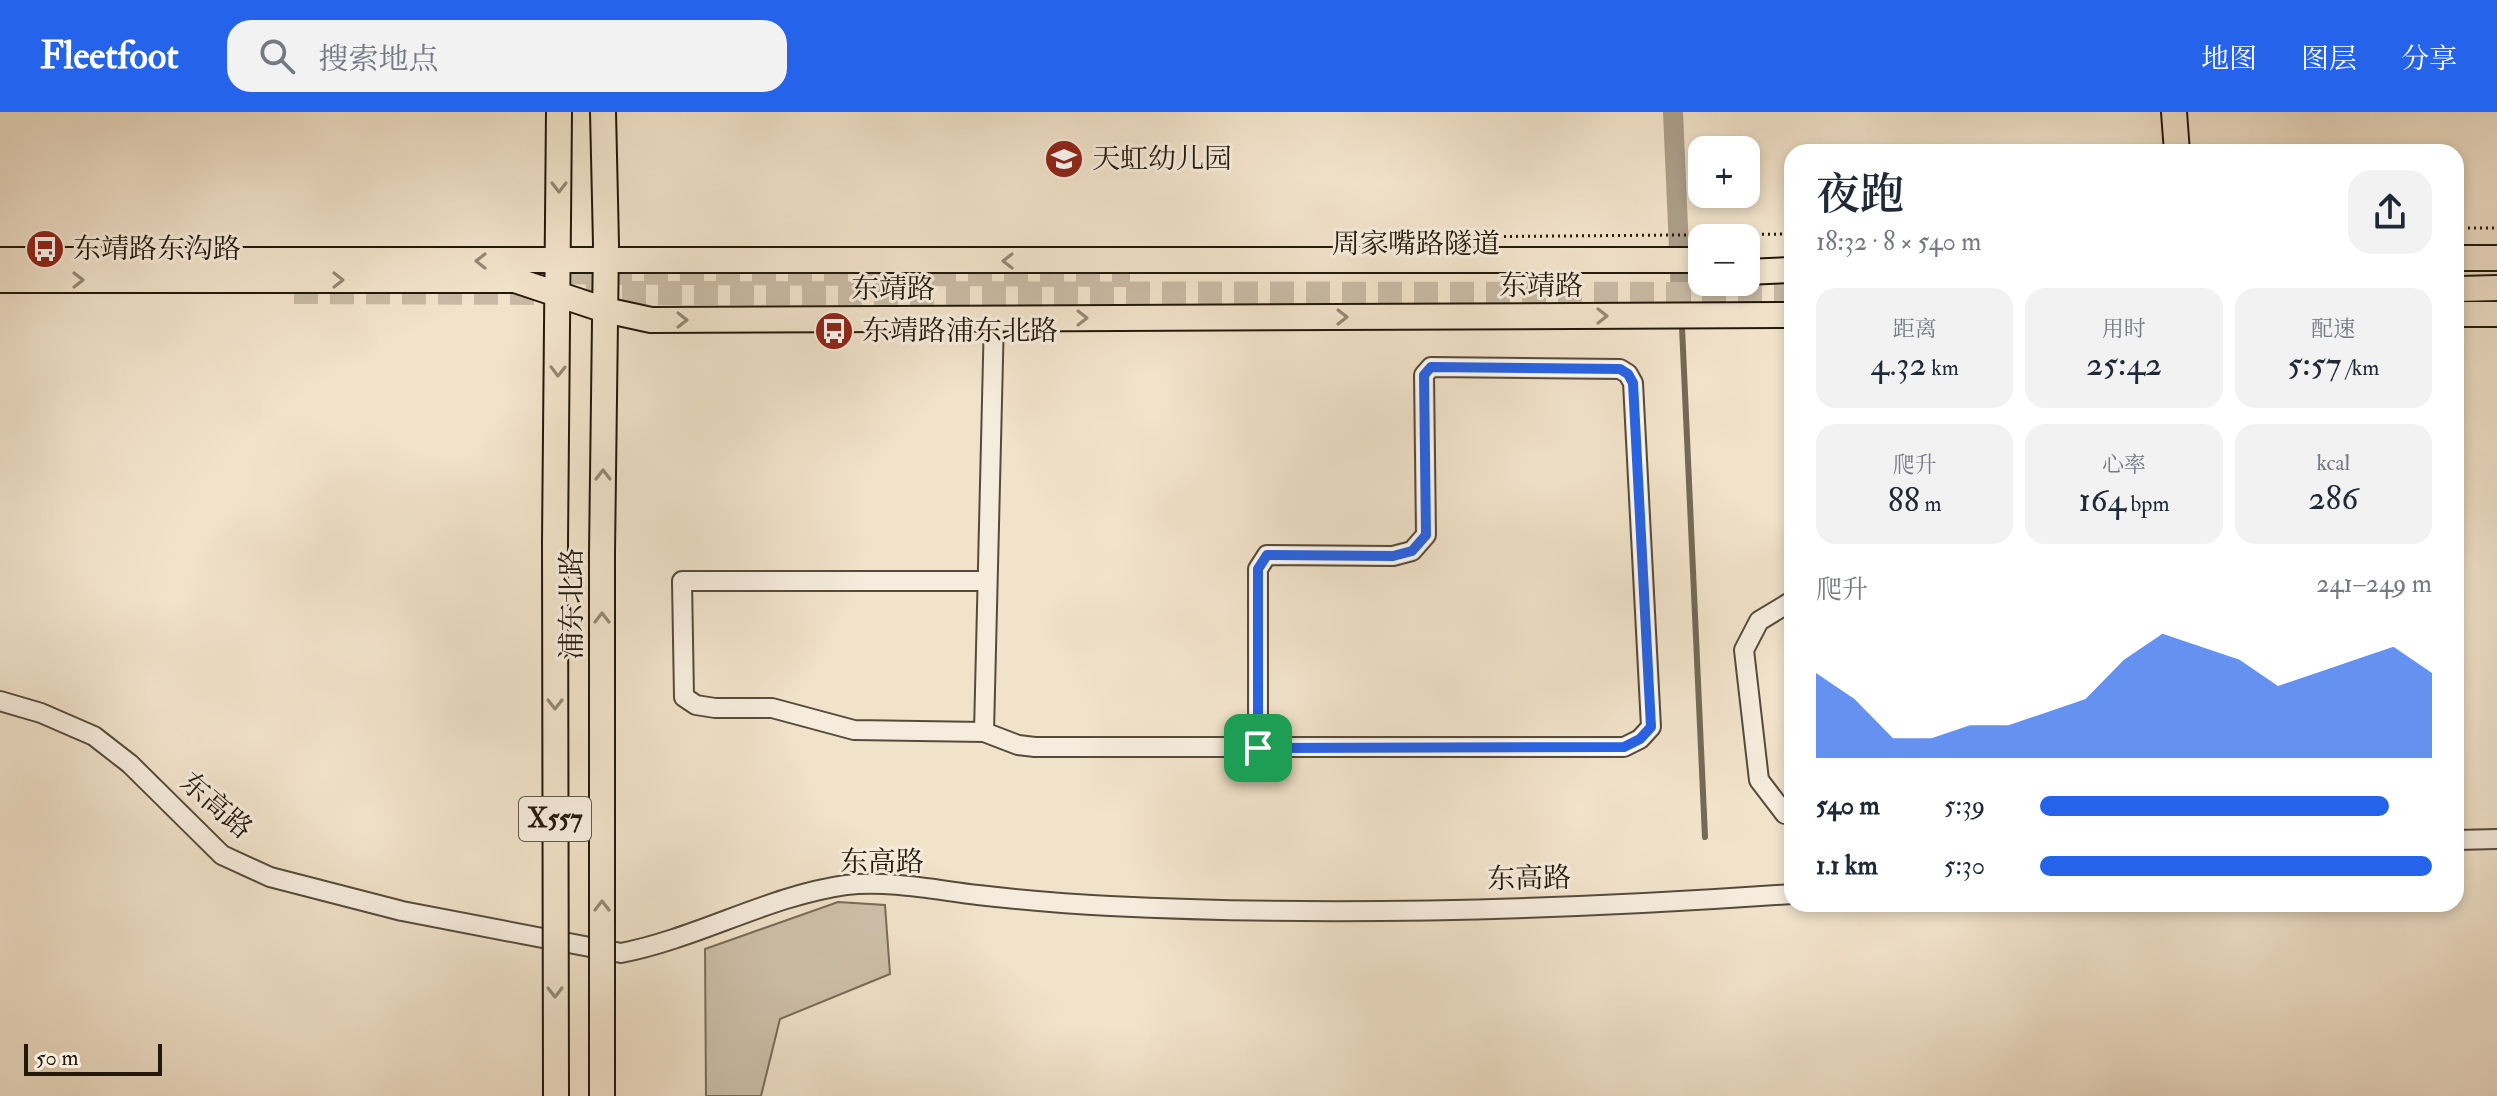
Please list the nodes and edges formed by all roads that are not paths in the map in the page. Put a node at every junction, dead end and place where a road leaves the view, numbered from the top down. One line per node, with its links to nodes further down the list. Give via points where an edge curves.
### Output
1 (559, 112): 12 (main road, 浦东北路, one-way to 12)
2 (603, 112): 8 (main road, 浦东北路)
3 (2174, 112): 4 (main road)
4 (2176, 144)
5 (2464, 258): 6 (main road)
6 (2497, 258)
7 (0, 260): 12 (main road, 东靖路, one-way to 7)
8 (606, 260): 9 (main road, 东靖路, one-way to 8); 12 (main road, 东靖路); 21 (main road, 浦东北路)
9 (1688, 260)
10 (1760, 260): 11 (main road)
11 (1784, 260)
12 (559, 261): 20 (main road, 浦东北路)
13 (1784, 270): 14 (main road)
14 (1760, 271)
15 (1688, 272): 16 (main road, 周家嘴路隧道)
16 (1130, 275)
17 (0, 280): 20 (main road, 东靖路, one-way to 20, via 515,280)
18 (2497, 288): 19 (main road)
19 (2464, 289)
20 (558, 293): 21 (main road, 东靖路); 35 (main road, 浦东北路 / X557, one-way to 35, bridge)
21 (605, 310): 25 (main road, 东靖路, one-way to 25, via 651,320); 36 (main road, 浦东北路 / X557, one-way to 21, bridge)
22 (2464, 314): 23 (main road)
23 (2497, 314)
24 (1784, 315): 25 (main road, 东靖路, one-way to 24)
25 (994, 318): 26 (street)
26 (987, 581): 29 (street); 29 (street, via 682,581 681,680 684,697 696,705 772,708 854,730)
27 (1784, 606): 31 (street, via 1759,621 1744,650 1759,780)
28 (0, 701): 34 (street, 东高路, via 94,736 130,764 222,855 270,877 402,911 621,953 849,885 1110,906 1346,910 1561,908)
29 (984, 732): 30 (street, via 1035,747)
30 (1258, 748): 30 (street, via 1624,747 1640,739 1651,727 1633,383 1628,374 1620,369 1431,367 1424,375 1426,535 1412,551 1393,556 1267,555 1258,569)
31 (1784, 813)
32 (2497, 839): 33 (street)
33 (2464, 840)
34 (1784, 894)
35 (556, 1096)
36 (602, 1096)

